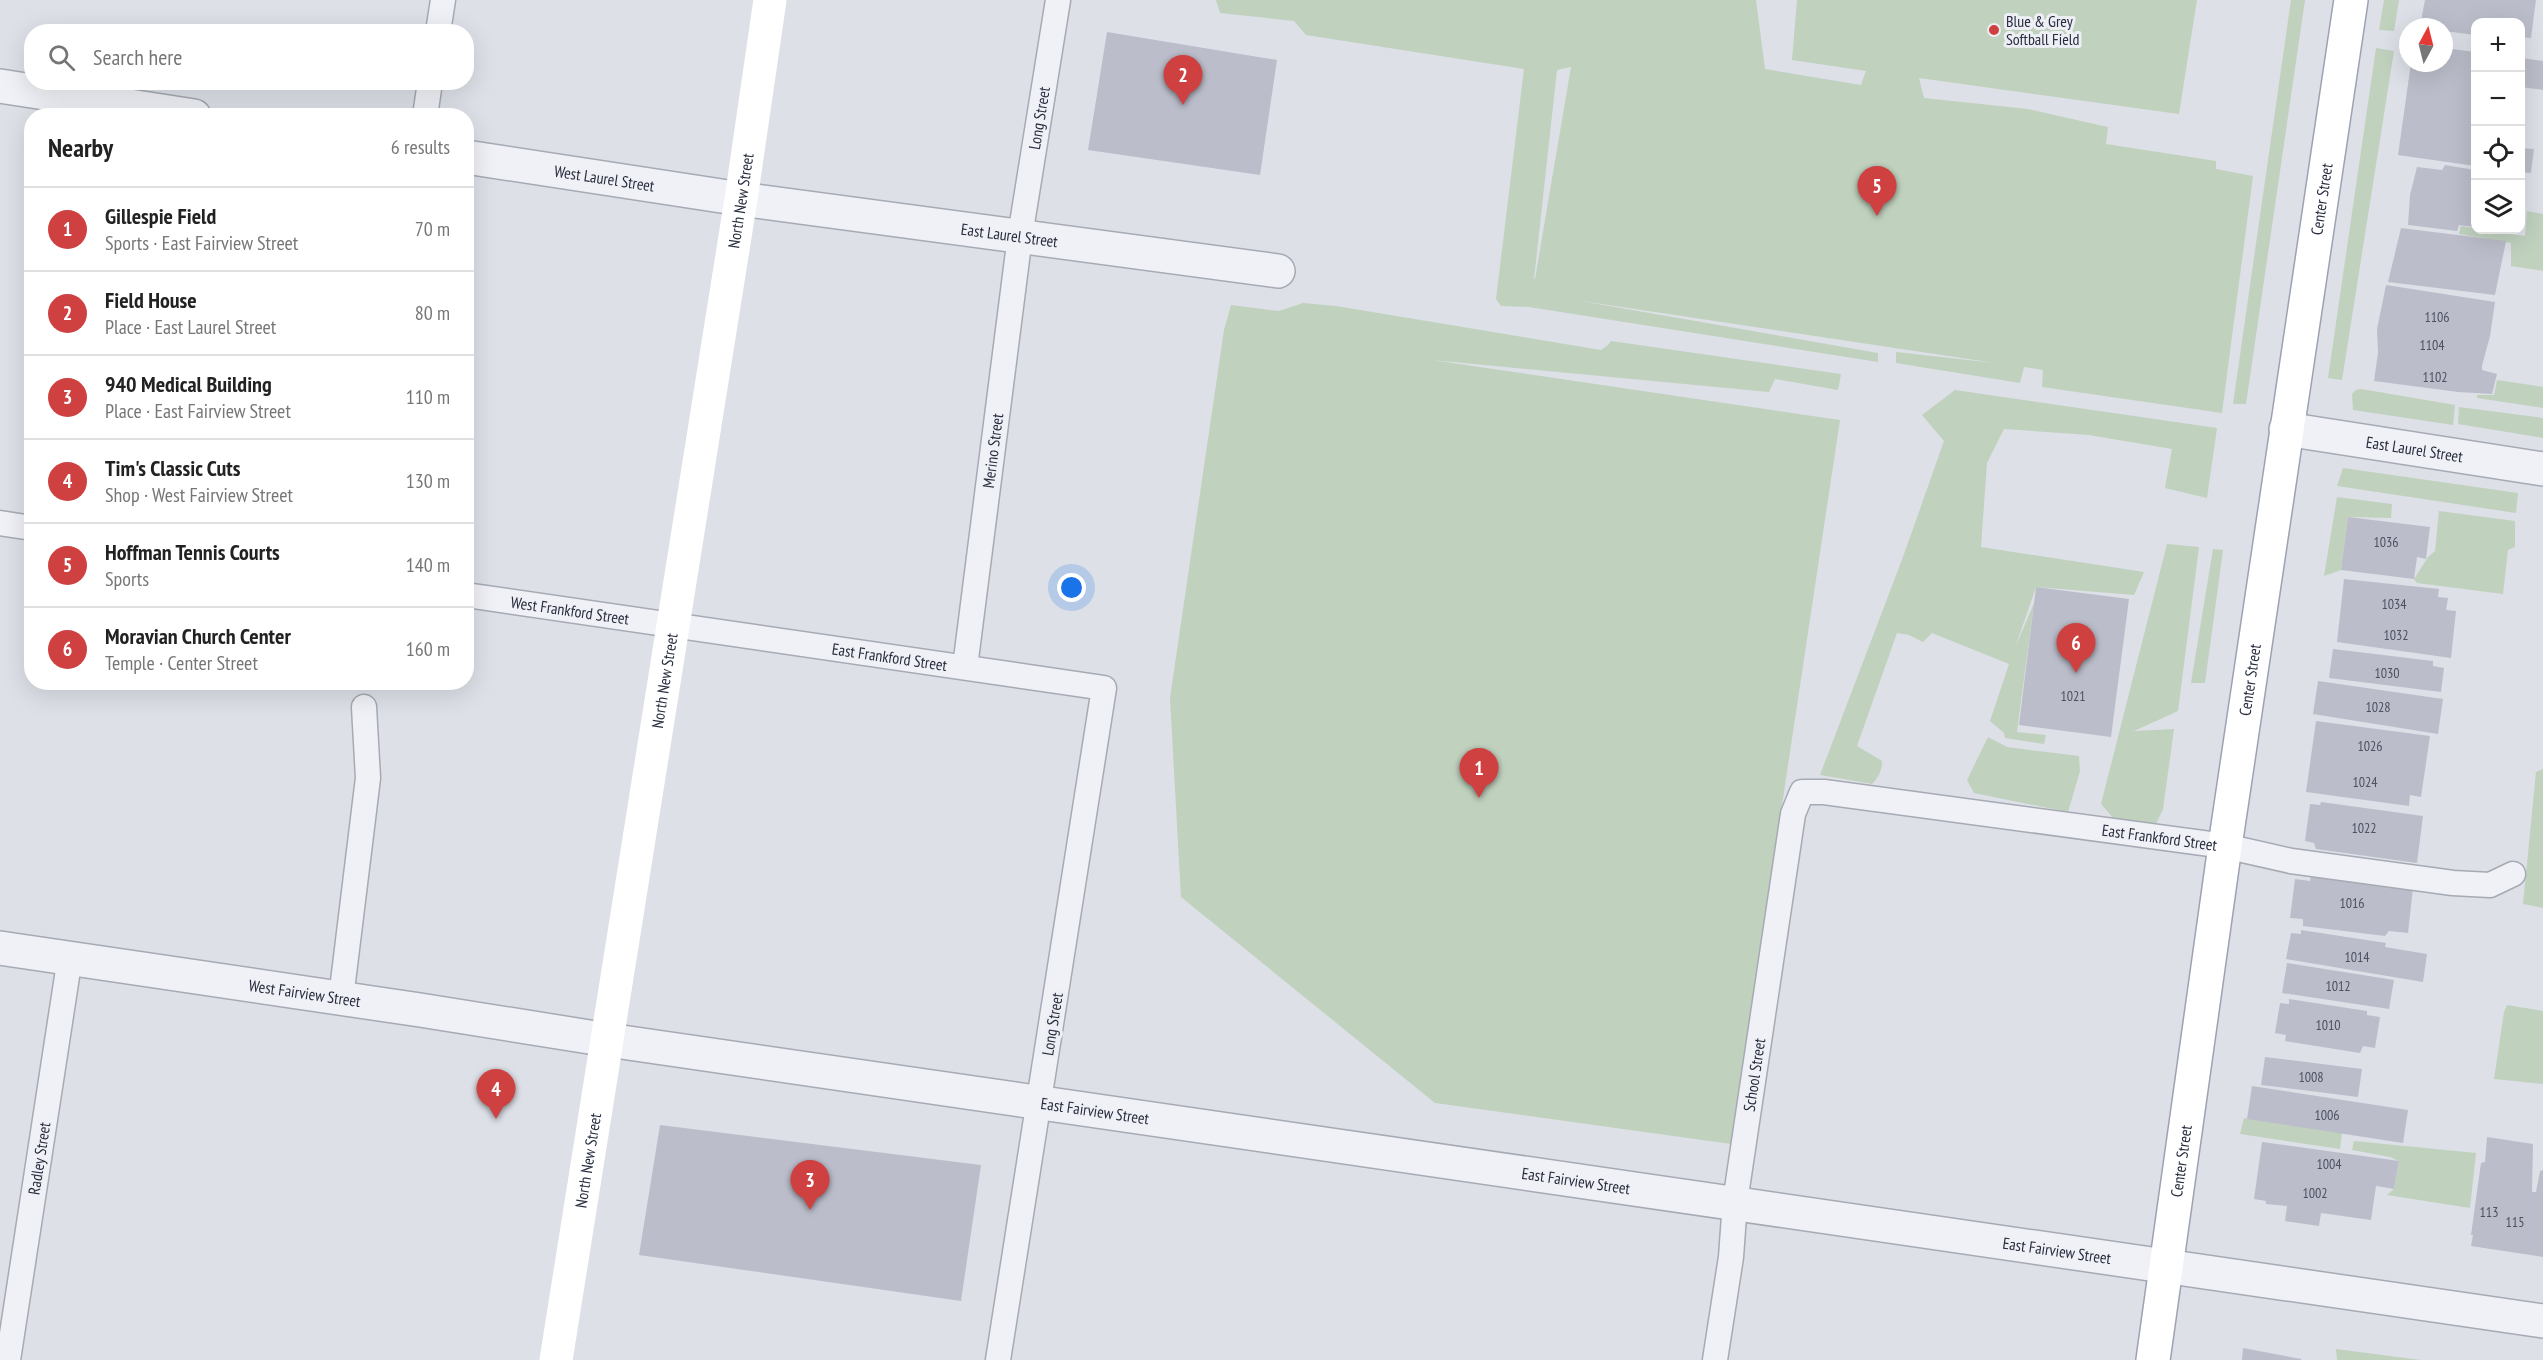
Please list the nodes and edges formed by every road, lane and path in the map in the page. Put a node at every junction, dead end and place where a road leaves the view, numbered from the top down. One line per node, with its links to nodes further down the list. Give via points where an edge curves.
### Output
1 (442, 0): 5 (lane)
2 (770, 0): 13 (main road, North New Street)
3 (1059, 0): 14 (lane, Long Street)
4 (2351, 0): 16 (main road, Center Street)
5 (439, 24)
6 (0, 86): 7 (street)
7 (24, 90)
8 (26, 90): 10 (street)
9 (429, 90): 11 (lane)
10 (142, 108)
11 (426, 108)
12 (474, 158): 13 (street, West Laurel Street)
13 (741, 199): 14 (street, East Laurel Street); 21 (main road, North New Street)
14 (1020, 236): 15 (street, East Laurel Street); 22 (lane, Merino Street)
15 (1278, 271)
16 (2286, 429): 17 (street, East Laurel Street); 26 (main road, Center Street)
17 (2543, 469)
18 (0, 523): 19 (lane)
19 (24, 527)
20 (474, 596): 21 (lane, West Frankford Street)
21 (673, 627): 22 (lane, East Frankford Street); 31 (main road, North New Street)
22 (965, 667): 23 (lane, East Frankford Street)
23 (1104, 688): 32 (lane, Long Street)
24 (364, 707): 30 (lane, via 368,778)
25 (1802, 792): 26 (lane, East Frankford Street); 33 (lane, School Street, via 1792,814)
26 (2225, 846): 27 (lane, East Frankford Street, via 2291,861 2453,883 2490,885); 34 (main road, Center Street)
27 (2513, 874)
28 (0, 948): 29 (street, West Fairview Street)
29 (70, 957): 30 (street, West Fairview Street); 36 (lane, Radley Street)
30 (341, 998): 31 (street, West Fairview Street)
31 (608, 1040): 32 (street, East Fairview Street); 37 (main road, North New Street)
32 (1040, 1103): 33 (street, East Fairview Street); 38 (lane, Long Street)
33 (1735, 1202): 34 (street, East Fairview Street); 39 (lane, School Street)
34 (2167, 1268): 35 (street, East Fairview Street); 40 (main road, Center Street)
35 (2543, 1321)
36 (8, 1360)
37 (556, 1360)
38 (998, 1360)
39 (1715, 1360)
40 (2153, 1360)

